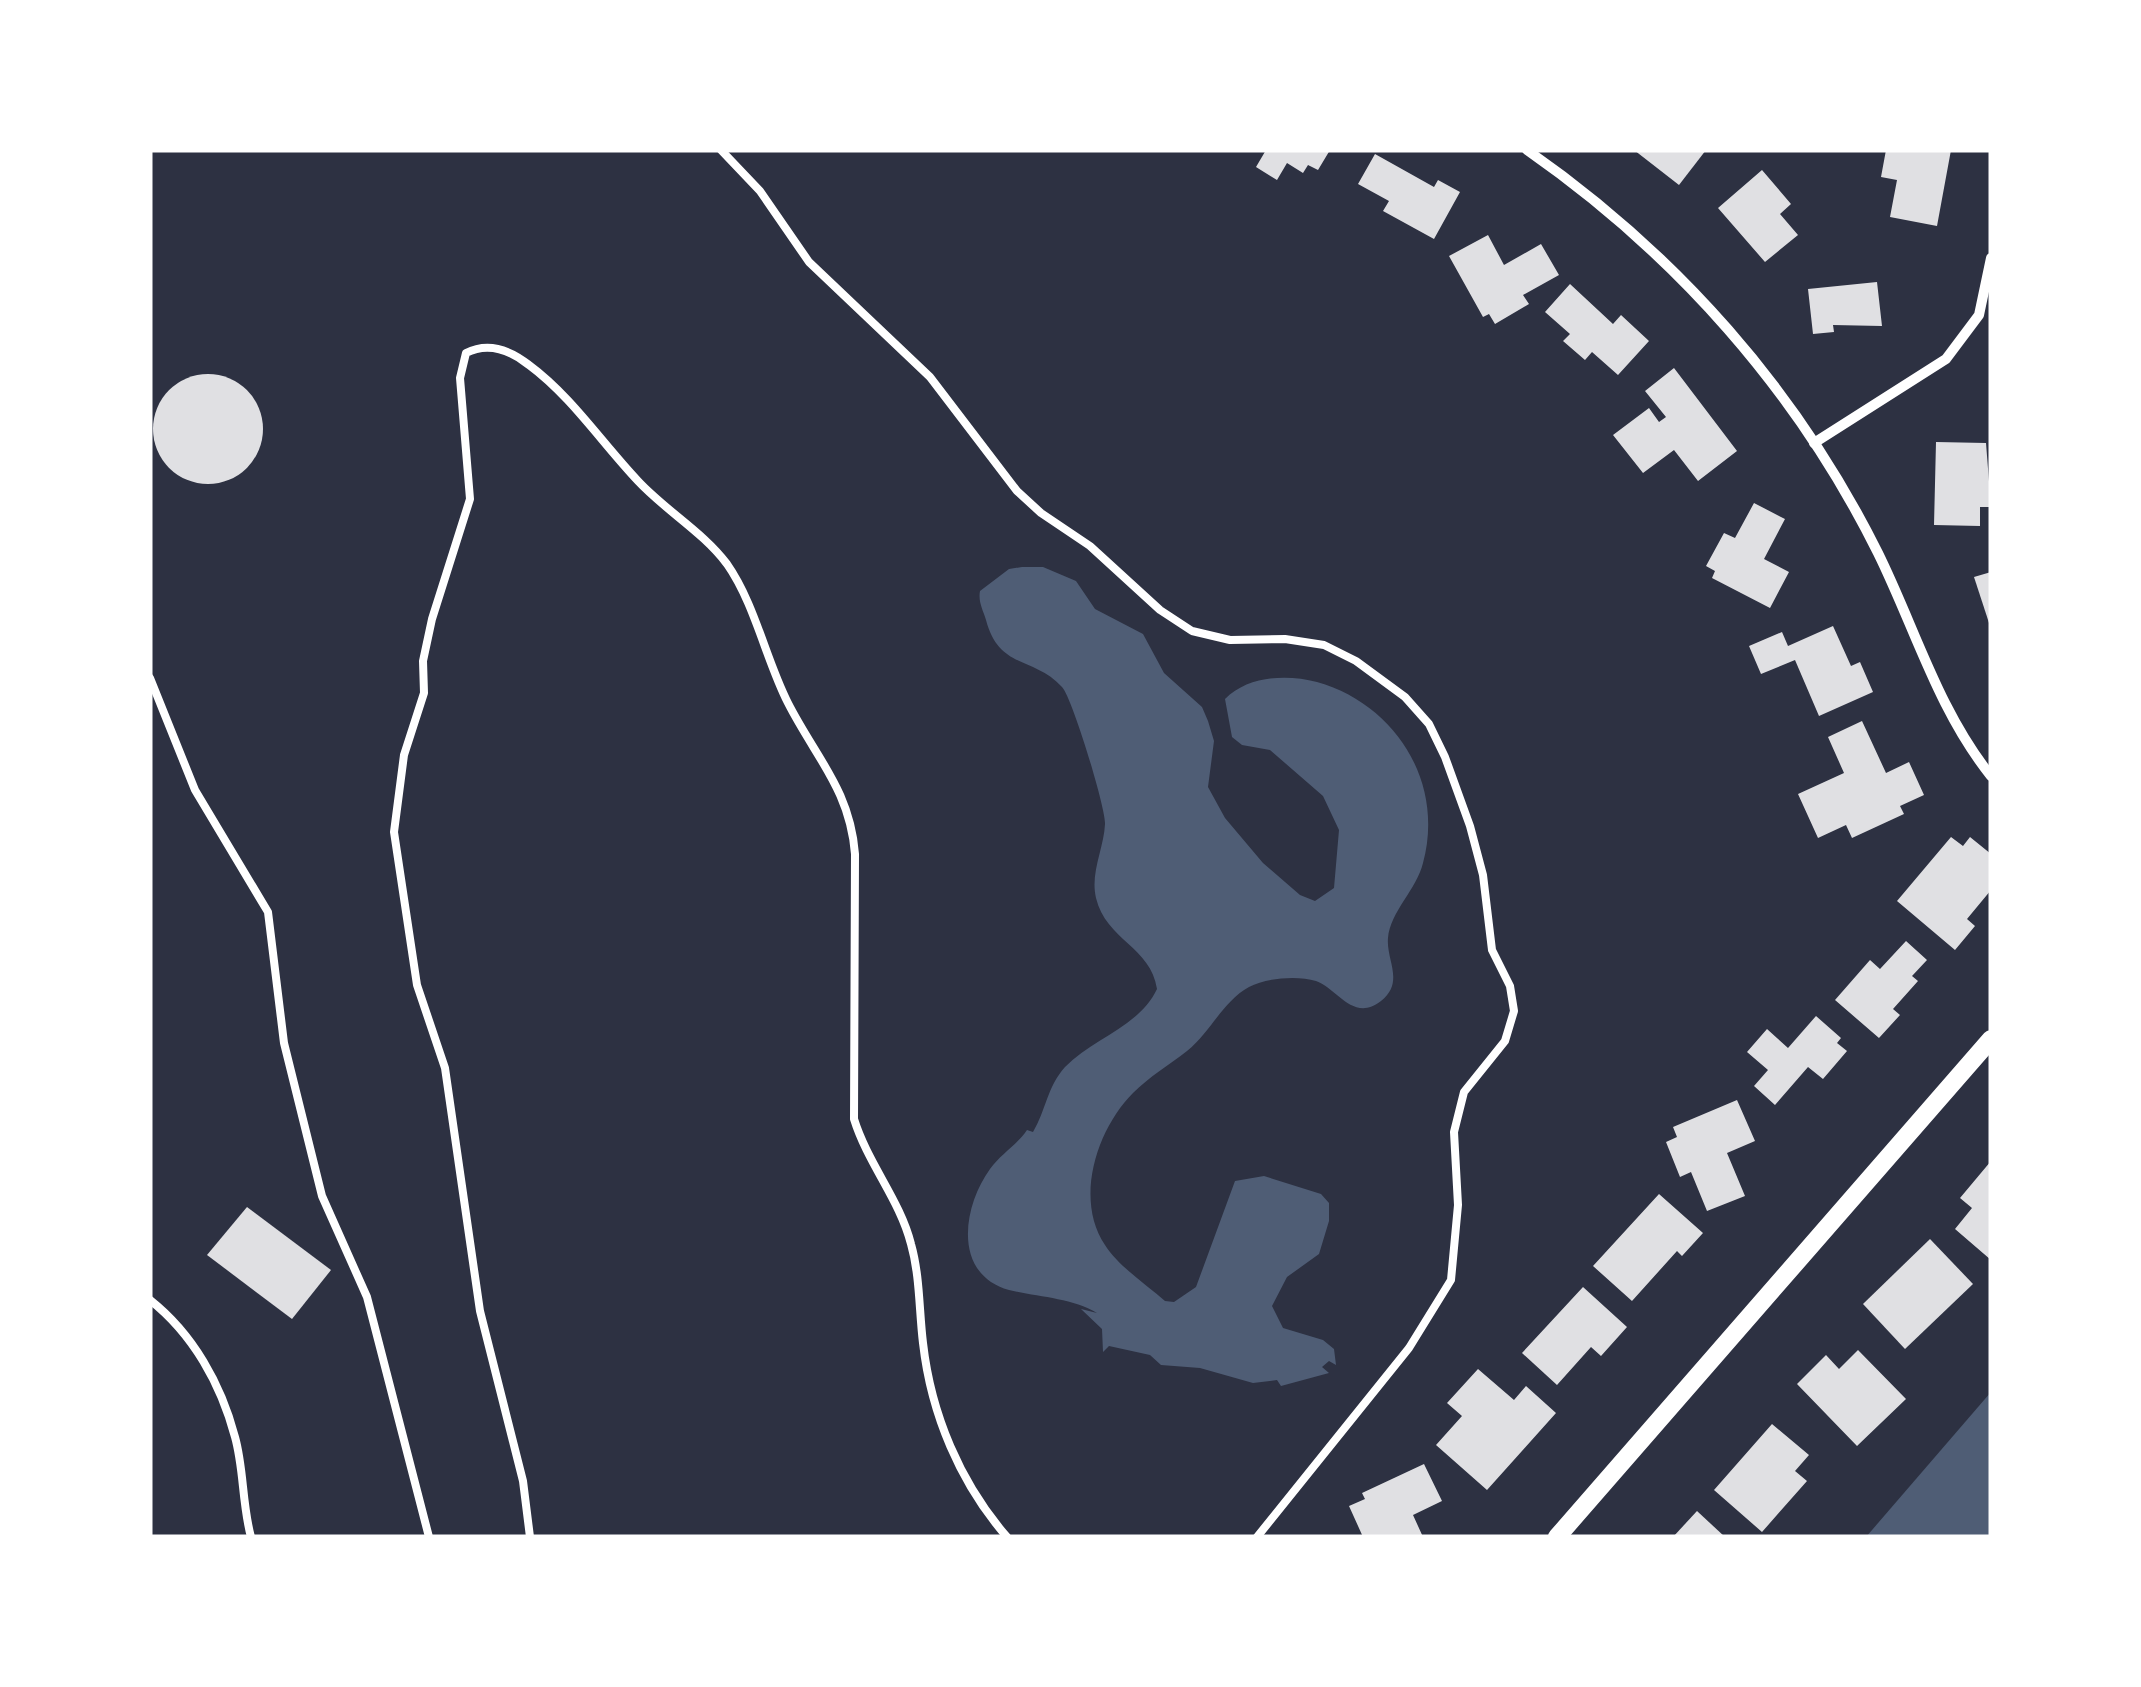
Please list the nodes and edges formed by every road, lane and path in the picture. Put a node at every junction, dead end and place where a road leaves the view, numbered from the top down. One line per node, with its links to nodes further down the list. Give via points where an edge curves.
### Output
1 (721, 150): 13 (lane, via 760,191 809,262 930,376 1041,513 1192,631 1324,646 1356,660 1404,697 1445,757 1470,826 1492,950 1514,1011 1504,1041 1464,1092 1454,1132 1458,1206 1450,1280 1409,1348)
2 (1528, 150): 4 (street, via 1704,298)
3 (1991, 258): 4 (street, via 1979,315 1946,359)
4 (1814, 443): 6 (street, via 1879,556 1931,678)
5 (150, 678): 10 (lane, via 195,790 268,912 284,1043 322,1196 367,1298)
6 (1991, 776)
7 (1991, 1038): 14 (street)
8 (150, 1300): 9 (lane, via 184,1333 222,1397 236,1439)
9 (251, 1537)
10 (430, 1537)
11 (530, 1537): 12 (lane, via 523,1481 480,1311 448,1083 417,985 394,832 404,755 424,694 432,619 470,499 460,378 466,353 480,346 529,365 640,483 713,546 730,569 788,704 842,794 855,854 854,1119 864,1153 912,1245 934,1399 982,1508)
12 (1006, 1537)
13 (1258, 1537)
14 (1557, 1537)

